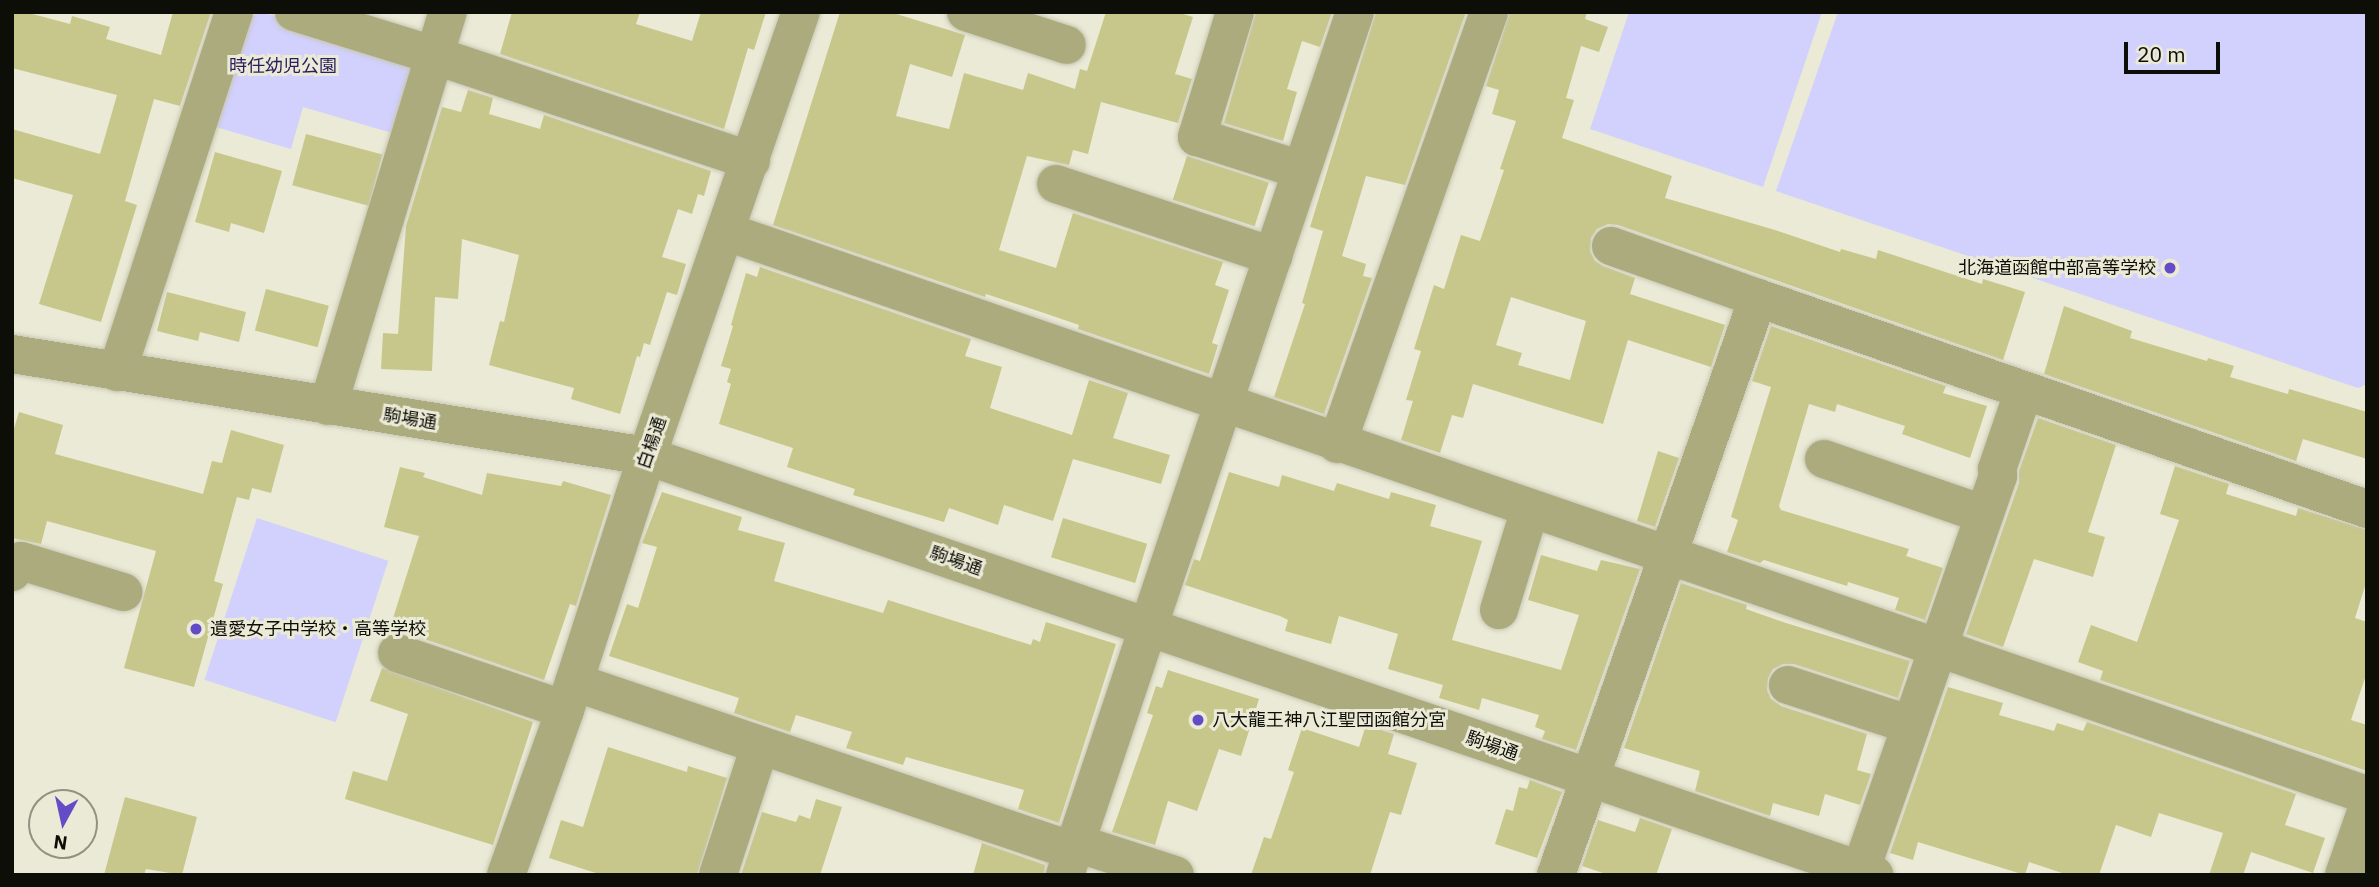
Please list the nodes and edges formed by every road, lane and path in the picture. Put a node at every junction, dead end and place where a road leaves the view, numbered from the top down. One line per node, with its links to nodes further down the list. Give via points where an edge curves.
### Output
1 (234, 12): 19 (street)
2 (294, 12): 10 (street)
3 (448, 12): 10 (street)
4 (801, 12): 11 (street, 白楊通)
5 (966, 12): 9 (street)
6 (1235, 12): 12 (street, via 1197,137)
7 (1355, 12): 12 (street)
8 (1489, 12): 23 (street)
9 (1067, 45)
10 (436, 56): 11 (street); 22 (street)
11 (751, 161): 14 (street, 白楊通)
12 (1301, 170): 16 (street)
13 (1056, 184): 16 (street)
14 (727, 232): 21 (street); 24 (street, 白楊通)
15 (1611, 246): 17 (street)
16 (1273, 256): 21 (street)
17 (1758, 298): 20 (street); 29 (street)
18 (12, 354): 19 (street, 駒場通)
19 (117, 372): 22 (street, 駒場通)
20 (2024, 390): 27 (street); 28 (street)
21 (1225, 403): 23 (street); 33 (street)
22 (328, 406): 24 (street, 駒場通)
23 (1337, 444): 26 (street)
24 (647, 456): 33 (street, 駒場通); 37 (street, 白楊通)
25 (1824, 459): 28 (street)
26 (1530, 509): 29 (street); 32 (street)
27 (2367, 509)
28 (1983, 514): 34 (street)
29 (1668, 555): 34 (street); 40 (street)
30 (12, 572): 31 (street, via 21,561)
31 (123, 592)
32 (1499, 610)
33 (1151, 626): 40 (street, 駒場通); 43 (street)
34 (1938, 646): 38 (street); 41 (street)
35 (397, 653): 37 (street)
36 (1788, 685): 38 (street)
37 (570, 696): 39 (street); 45 (street, 白楊通)
38 (1911, 725): 44 (street)
39 (760, 746): 43 (street); 46 (street)
40 (1589, 779): 44 (street, 駒場通); 48 (street)
41 (2367, 796)
42 (2367, 809): 49 (street)
43 (1071, 856): 47 (street)
44 (1864, 873)
45 (506, 875)
46 (718, 875)
47 (1175, 875)
48 (1556, 875)
49 (2344, 875)

